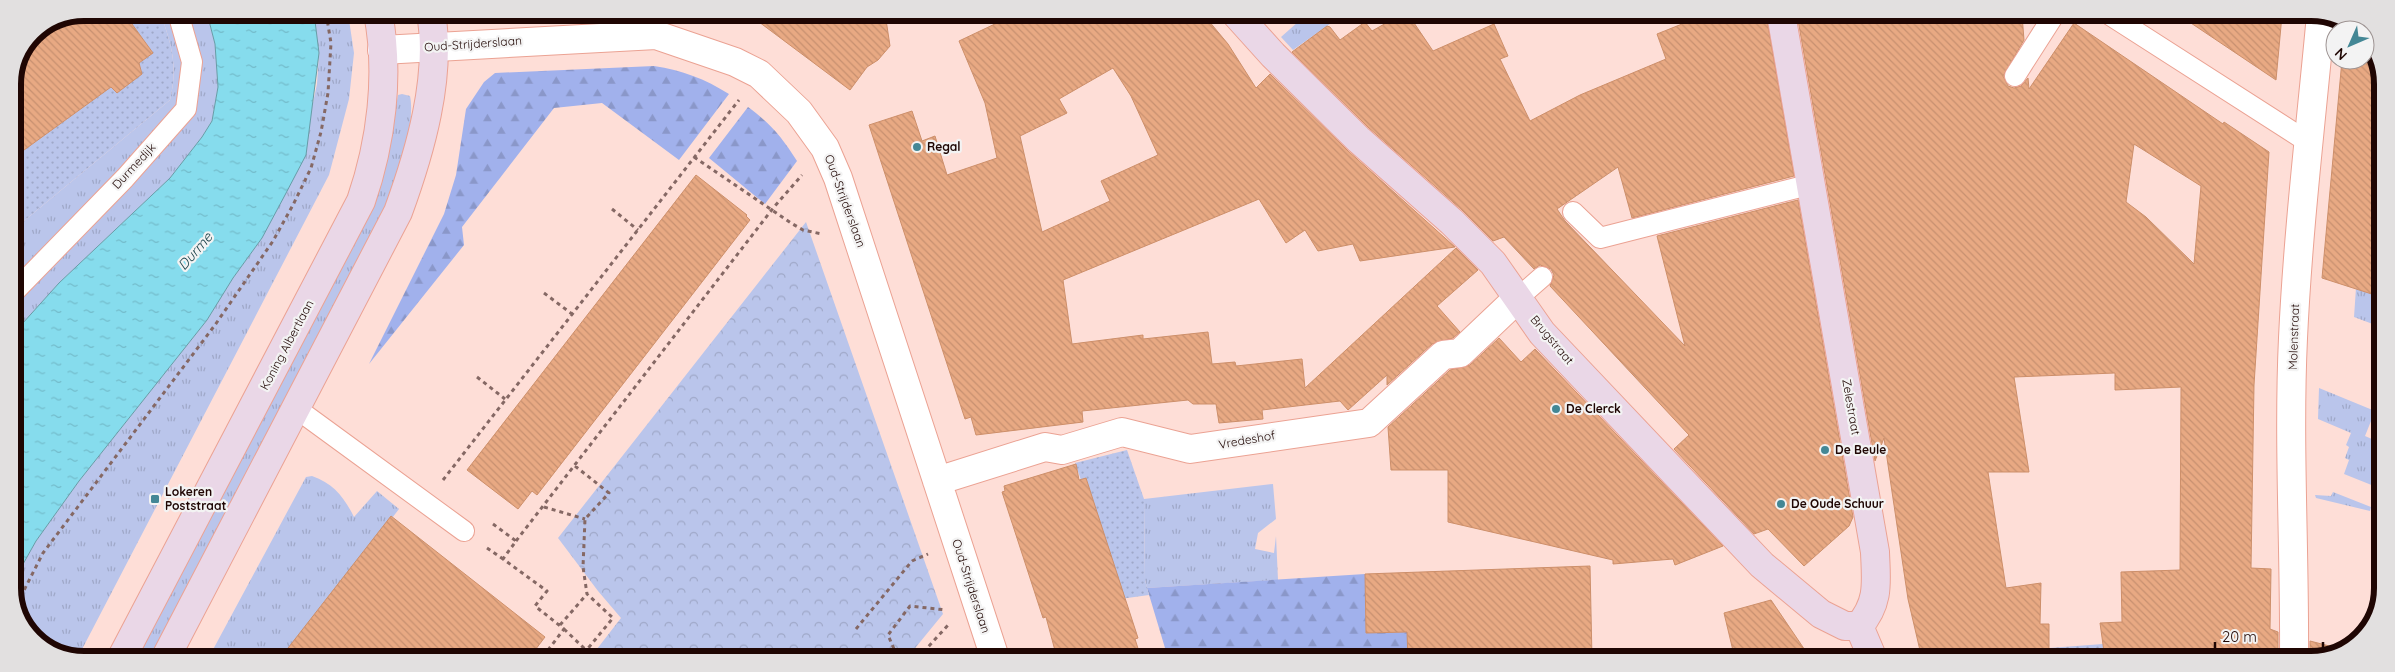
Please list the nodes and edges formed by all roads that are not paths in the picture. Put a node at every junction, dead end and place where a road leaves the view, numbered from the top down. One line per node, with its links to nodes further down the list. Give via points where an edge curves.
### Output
1 (180, 21): 16 (lane, Durmedijk, via 192,62 186,109 125,178)
2 (379, 21): 10 (street, Koning Albertlaan)
3 (432, 21): 9 (street)
4 (1242, 21): 17 (street, Brugstraat, via 1358,139 1452,222 1492,263)
5 (1782, 21): 13 (street, Zelestraat)
6 (2050, 21): 11 (lane)
7 (2119, 21): 12 (lane)
8 (2321, 22): 12 (street, Molenstraat)
9 (435, 48): 10 (street, Oud-Strijderslaan); 18 (street, via 431,88 417,151 398,212); 19 (street, Oud-Strijderslaan, via 656,35 735,62 759,74 799,112 825,148 861,244)
10 (382, 50): 22 (street, Koning Albertlaan, via 377,147 361,201)
11 (2015, 76)
12 (2308, 142): 26 (street, Molenstraat, via 2293,339)
13 (1812, 184): 14 (lane, via 1600,238 1588,235); 21 (street, Zelestraat, via 1875,552 1874,603)
14 (1574, 212)
15 (1542, 277): 17 (lane)
16 (21, 285)
17 (1518, 298): 19 (street, Vredeshof, via 1460,353 1444,355 1369,423 1190,449 1122,432 1062,450 1045,447); 21 (street, Brugstraat, via 1542,333 1762,565 1821,614 1845,626)
18 (297, 409): 20 (lane); 23 (street)
19 (937, 481): 24 (street, Oud-Strijderslaan, via 957,546 966,603)
20 (464, 531)
21 (1859, 626): 25 (street)
22 (125, 651)
23 (169, 651)
24 (991, 651)
25 (1870, 651)
26 (2294, 651)

